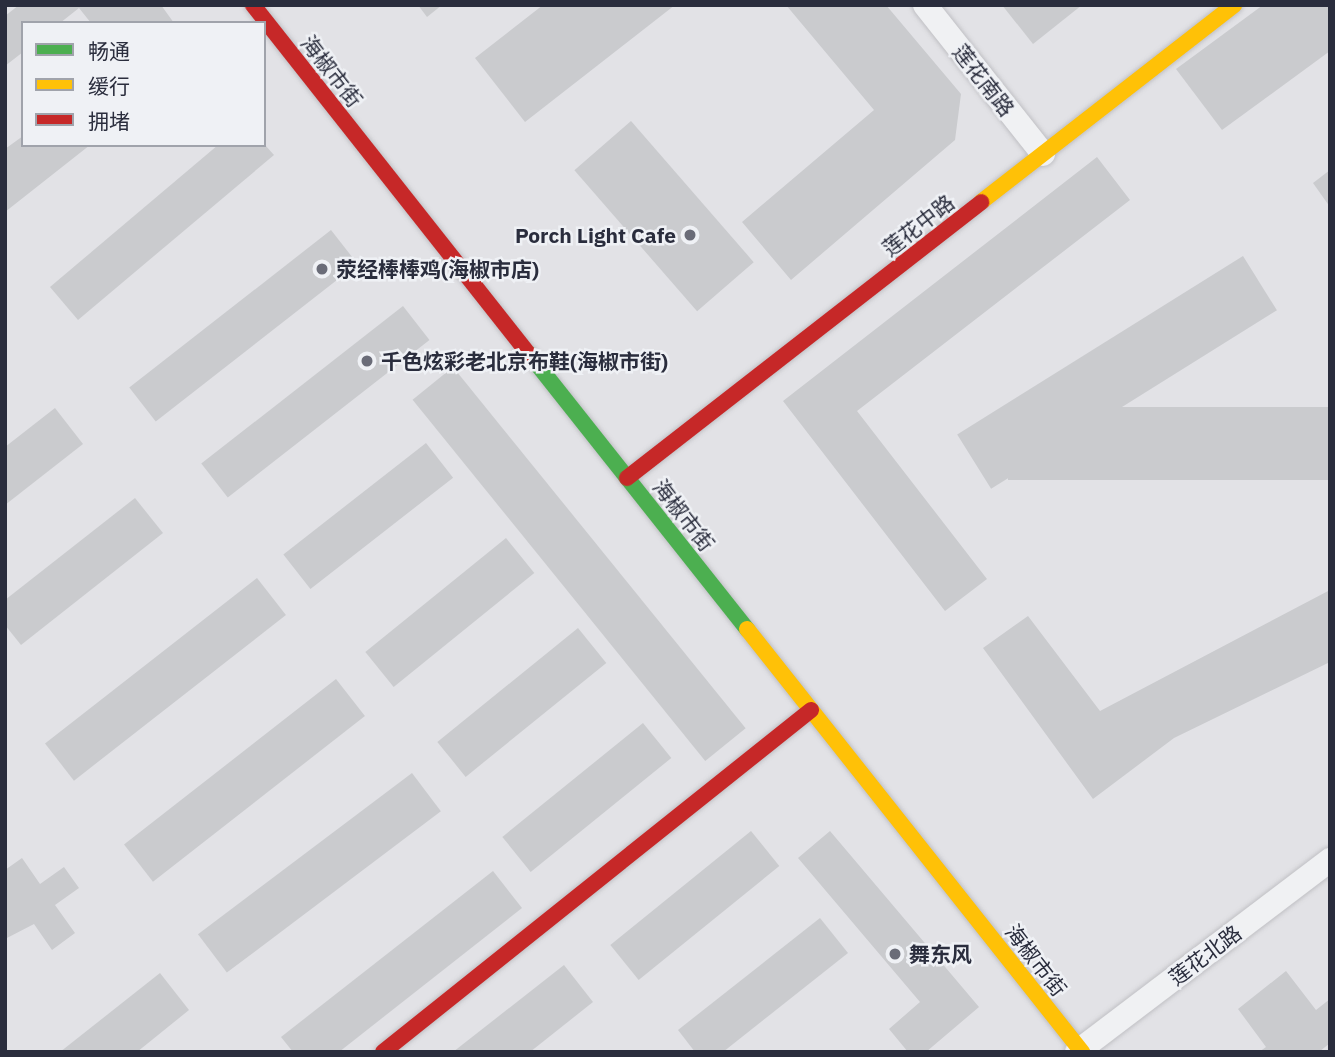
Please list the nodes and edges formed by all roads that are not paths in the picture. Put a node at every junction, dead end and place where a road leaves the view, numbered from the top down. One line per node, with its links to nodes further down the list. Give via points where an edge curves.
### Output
1 (253, 5): 5 (street, 海椒市街)
2 (925, 5): 6 (street, 莲花南路)
3 (1234, 5): 6 (street, 莲花中路)
4 (266, 21): 7 (street, 海椒市街)
5 (266, 21)
6 (1043, 154): 7 (street, 莲花中路)
7 (627, 478): 8 (street, 海椒市街)
8 (811, 710): 10 (street, 海椒市街); 11 (street)
9 (1330, 860): 10 (street, 莲花北路)
10 (1080, 1051)
11 (383, 1052)

